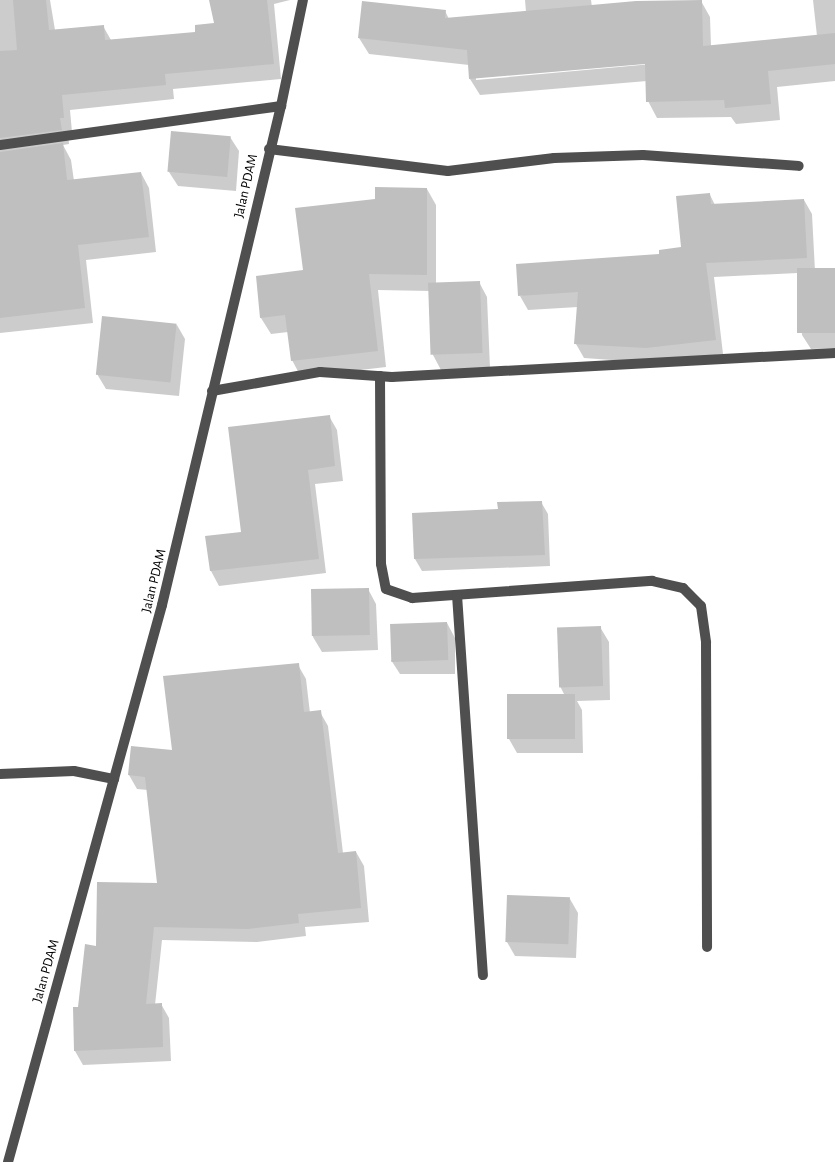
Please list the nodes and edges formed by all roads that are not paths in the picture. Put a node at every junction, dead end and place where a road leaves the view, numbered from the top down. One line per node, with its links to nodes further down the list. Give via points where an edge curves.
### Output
1 (303, 0): 2 (street, Jalan PDAM)
2 (281, 106): 3 (street); 4 (street, Jalan PDAM)
3 (0, 145)
4 (269, 148): 5 (street, via 448,171 554,158 644,155); 8 (street, Jalan PDAM)
5 (798, 166)
6 (835, 353): 7 (street)
7 (380, 376): 8 (street, via 320,372); 9 (street, via 381,564 386,589 412,598)
8 (212, 391): 11 (street, Jalan PDAM, via 162,605)
9 (457, 595): 12 (street, via 652,581 683,588 701,606 706,643); 13 (street)
10 (0, 774): 11 (street, via 74,771)
11 (114, 779): 14 (street, Jalan PDAM)
12 (707, 946)
13 (483, 975)
14 (5, 1161)

